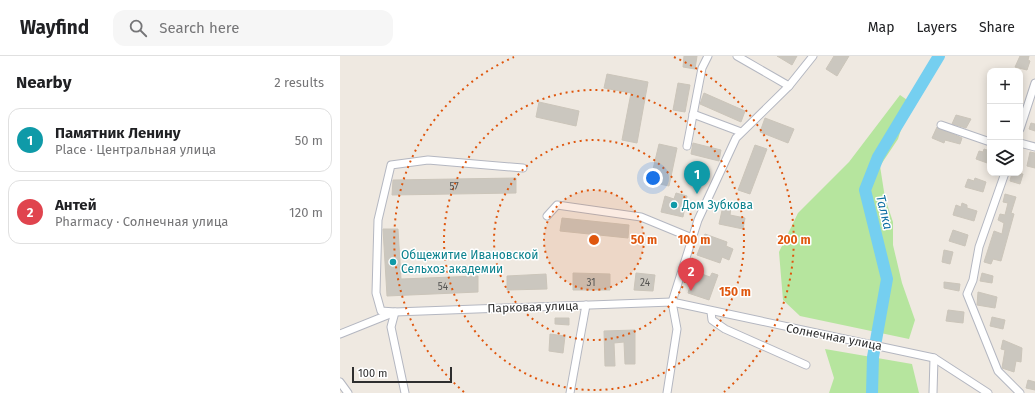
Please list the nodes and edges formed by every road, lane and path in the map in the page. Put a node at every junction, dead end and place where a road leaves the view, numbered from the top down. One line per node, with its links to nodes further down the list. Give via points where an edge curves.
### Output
1 (708, 56): 6 (street, via 702,68)
2 (737, 56): 5 (street)
3 (814, 56): 5 (street)
4 (1035, 82): 7 (street)
5 (789, 86): 9 (street)
6 (693, 114): 9 (street); 12 (street)
7 (1023, 120)
8 (941, 125): 10 (street)
9 (741, 132): 17 (street, via 710,192)
10 (987, 141)
11 (1023, 144): 13 (street)
12 (687, 146)
13 (1035, 147)
14 (523, 168): 20 (street, Парковая улица, via 428,160 391,165 378,220 376,293 381,311)
15 (1004, 176): 32 (street, via 979,247 973,280 967,294 998,371)
16 (547, 216): 17 (street, via 557,205 641,217)
17 (692, 238): 18 (street)
18 (672, 302): 19 (street, Парковая улица); 21 (street, Солнечная улица); 29 (street, via 677,328)
19 (586, 305): 20 (street, Парковая улица); 28 (street)
20 (395, 312): 22 (street, Парковая улица); 27 (street, via 391,327)
21 (711, 312): 23 (street, Солнечная улица); 24 (street, via 712,320 725,328)
22 (340, 334)
23 (934, 358): 30 (street); 31 (street, Солнечная улица)
24 (806, 366)
25 (340, 382): 26 (street)
26 (348, 393)
27 (404, 393)
28 (570, 393)
29 (667, 393)
30 (933, 393)
31 (988, 393)
32 (1020, 393)

